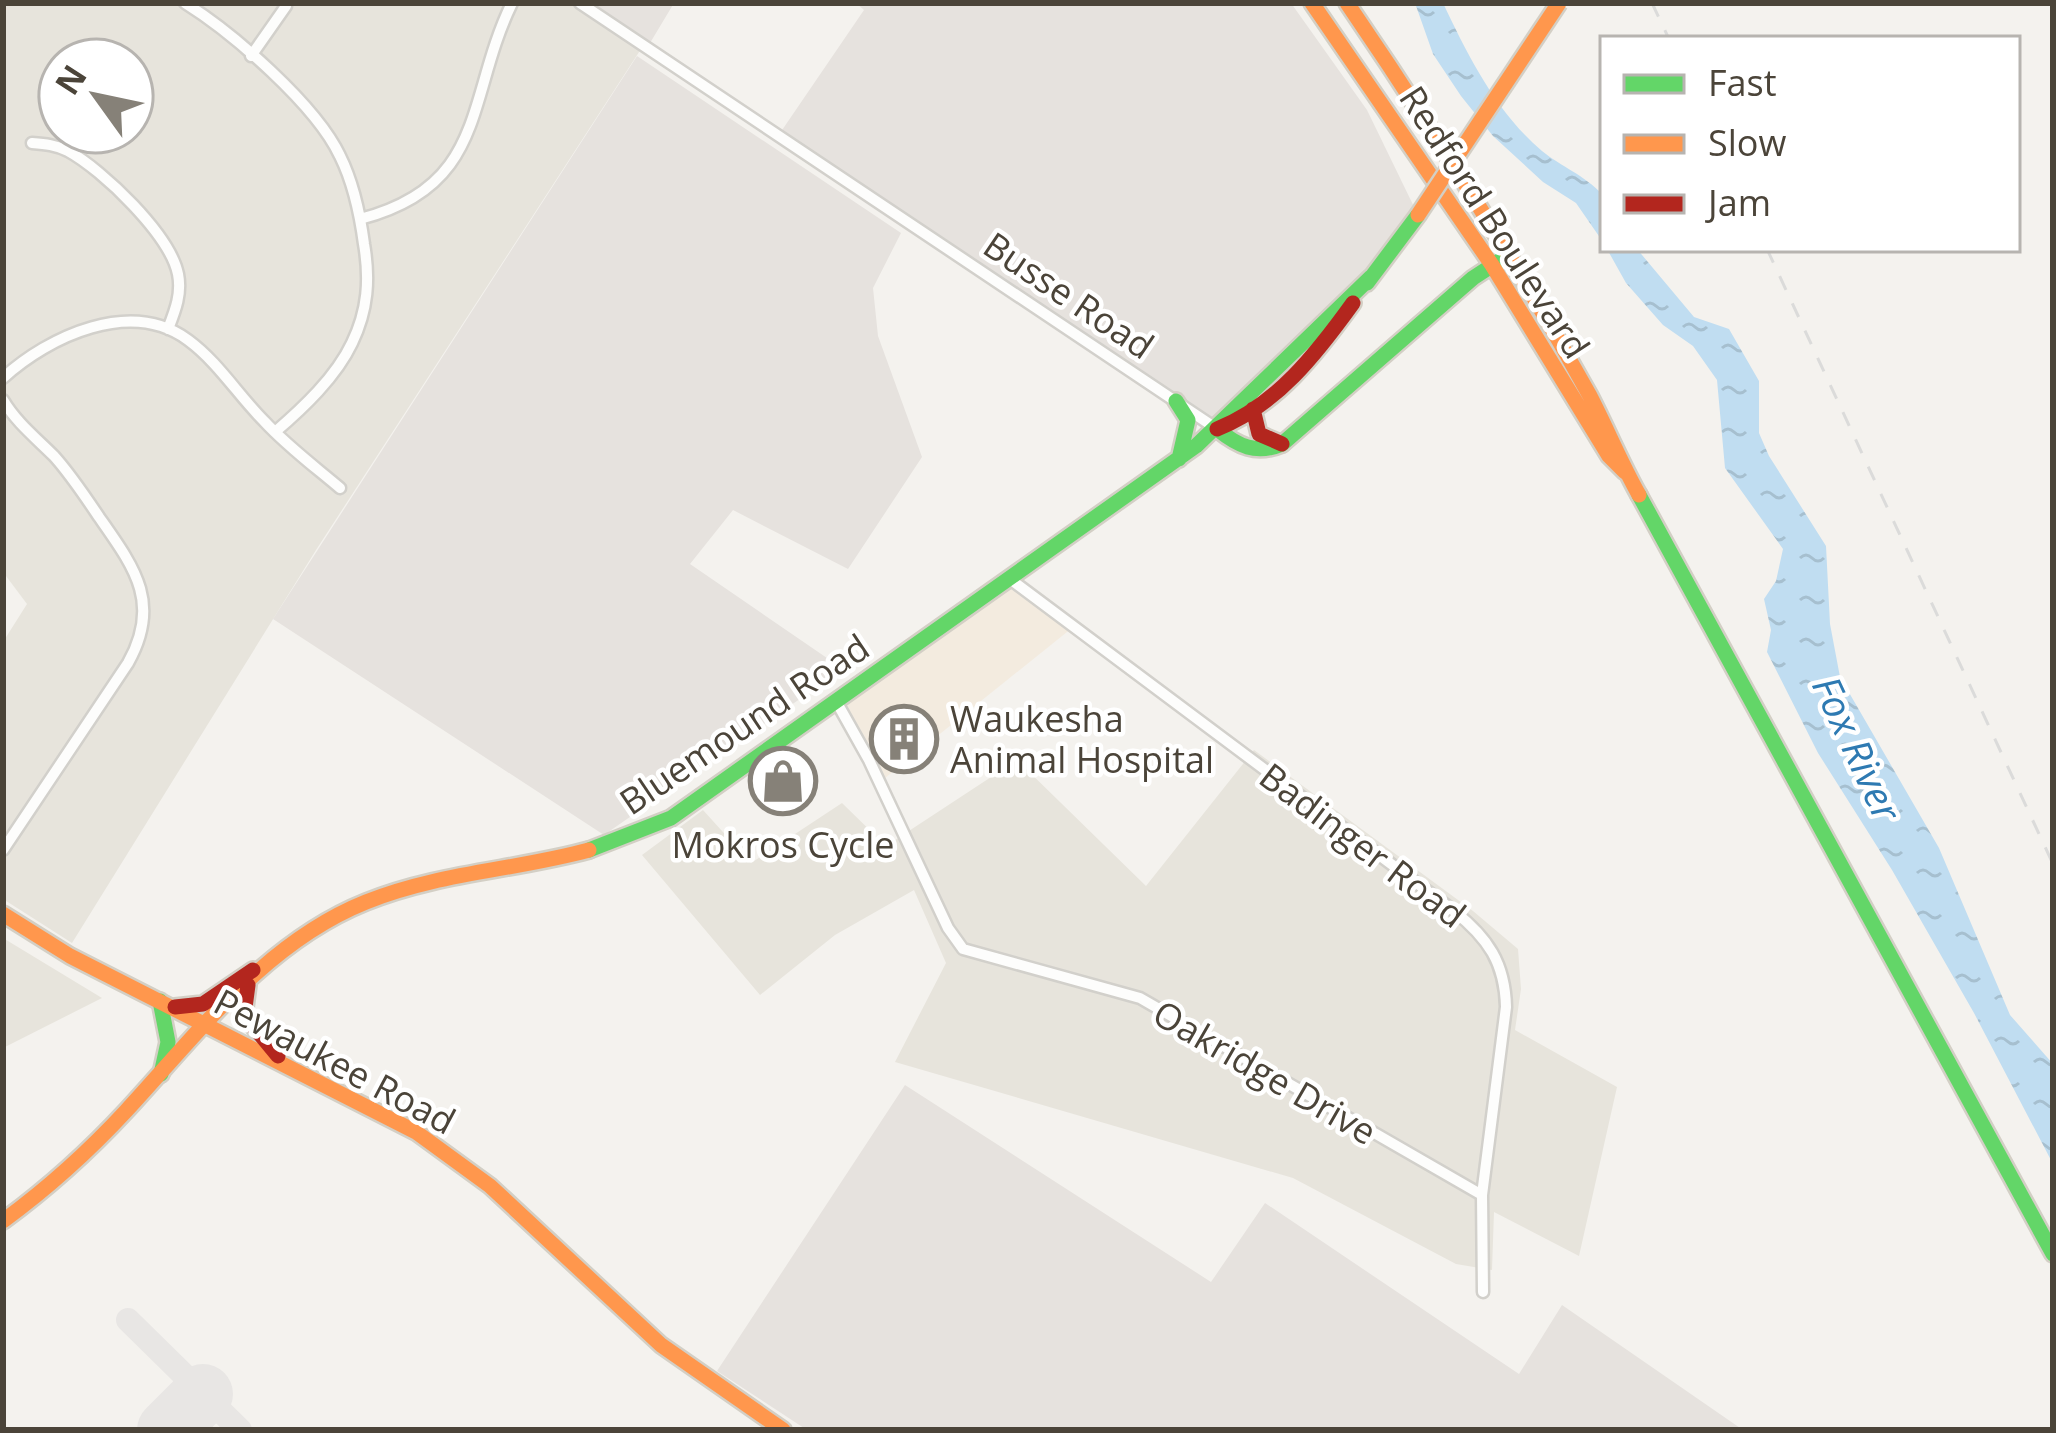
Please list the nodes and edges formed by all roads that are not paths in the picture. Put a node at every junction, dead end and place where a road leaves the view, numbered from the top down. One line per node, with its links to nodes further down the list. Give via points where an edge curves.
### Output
1 (184, 3): 9 (street)
2 (512, 3): 12 (street, via 452,163 417,195)
3 (580, 3): 18 (street, Busse Road)
4 (1312, 3): 10 (main road, Redford Boulevard)
5 (1347, 3): 8 (main road, Redford Boulevard)
6 (1559, 3): 15 (main road, Bluemound Road, bridge)
7 (286, 6): 9 (street)
8 (1382, 53): 10 (main road); 13 (main road, Redford Boulevard)
9 (251, 56): 12 (street, via 328,135)
10 (1358, 69): 14 (main road, Redford Boulevard)
11 (32, 143): 16 (street, via 77,157 161,238 179,280)
12 (360, 219): 22 (street, via 369,278 355,338)
13 (1510, 254): 14 (main road); 25 (main road, Redford Boulevard)
14 (1492, 265): 23 (main road); 25 (main road, Redford Boulevard)
15 (1371, 277): 20 (main road, Bluemound Road, via 1328,338); 21 (main road, Bluemound Road)
16 (168, 328): 17 (street, via 103,323); 22 (street, via 198,348)
17 (3, 378)
18 (1176, 401): 21 (street, Busse Road); 24 (main road, via 1188,420)
19 (6, 405): 29 (street, via 74,480 125,554 145,614 128,662)
20 (1253, 409): 21 (main road, Bluemound Road); 23 (main road, via 1260,436)
21 (1217, 429): 23 (main road, Busse Road, via 1250,450); 24 (main road, Bluemound Road)
22 (274, 432): 26 (street)
23 (1282, 445)
24 (1179, 459): 27 (main road, Bluemound Road)
25 (1627, 474): 39 (main road, Redford Boulevard)
26 (340, 488)
27 (1010, 579): 28 (main road, Bluemound Road); 37 (street, Badinger Road, via 1486,940 1502,970 1506,1007)
28 (836, 700): 31 (main road, Bluemound Road, via 643,832 575,857 394,891 324,922); 37 (street, Oakridge Drive, via 958,946 1140,998)
29 (3, 850)
30 (3, 914): 33 (main road, Pewaukee Road)
31 (270, 963): 32 (main road, Bluemound Road); 33 (main road, via 203,1004)
32 (249, 982): 34 (main road, Bluemound Road); 35 (main road, via 246,1018)
33 (163, 1003): 34 (main road, Pewaukee Road); 36 (main road, via 168,1042)
34 (207, 1025): 35 (main road, Pewaukee Road); 36 (main road, Bluemound Road)
35 (287, 1066): 41 (main road, Pewaukee Road, via 444,1151 661,1345)
36 (161, 1074): 38 (main road, Bluemound Road)
37 (1482, 1195): 40 (street, Badinger Road)
38 (3, 1222)
39 (2053, 1254)
40 (1483, 1292)
41 (783, 1430)

